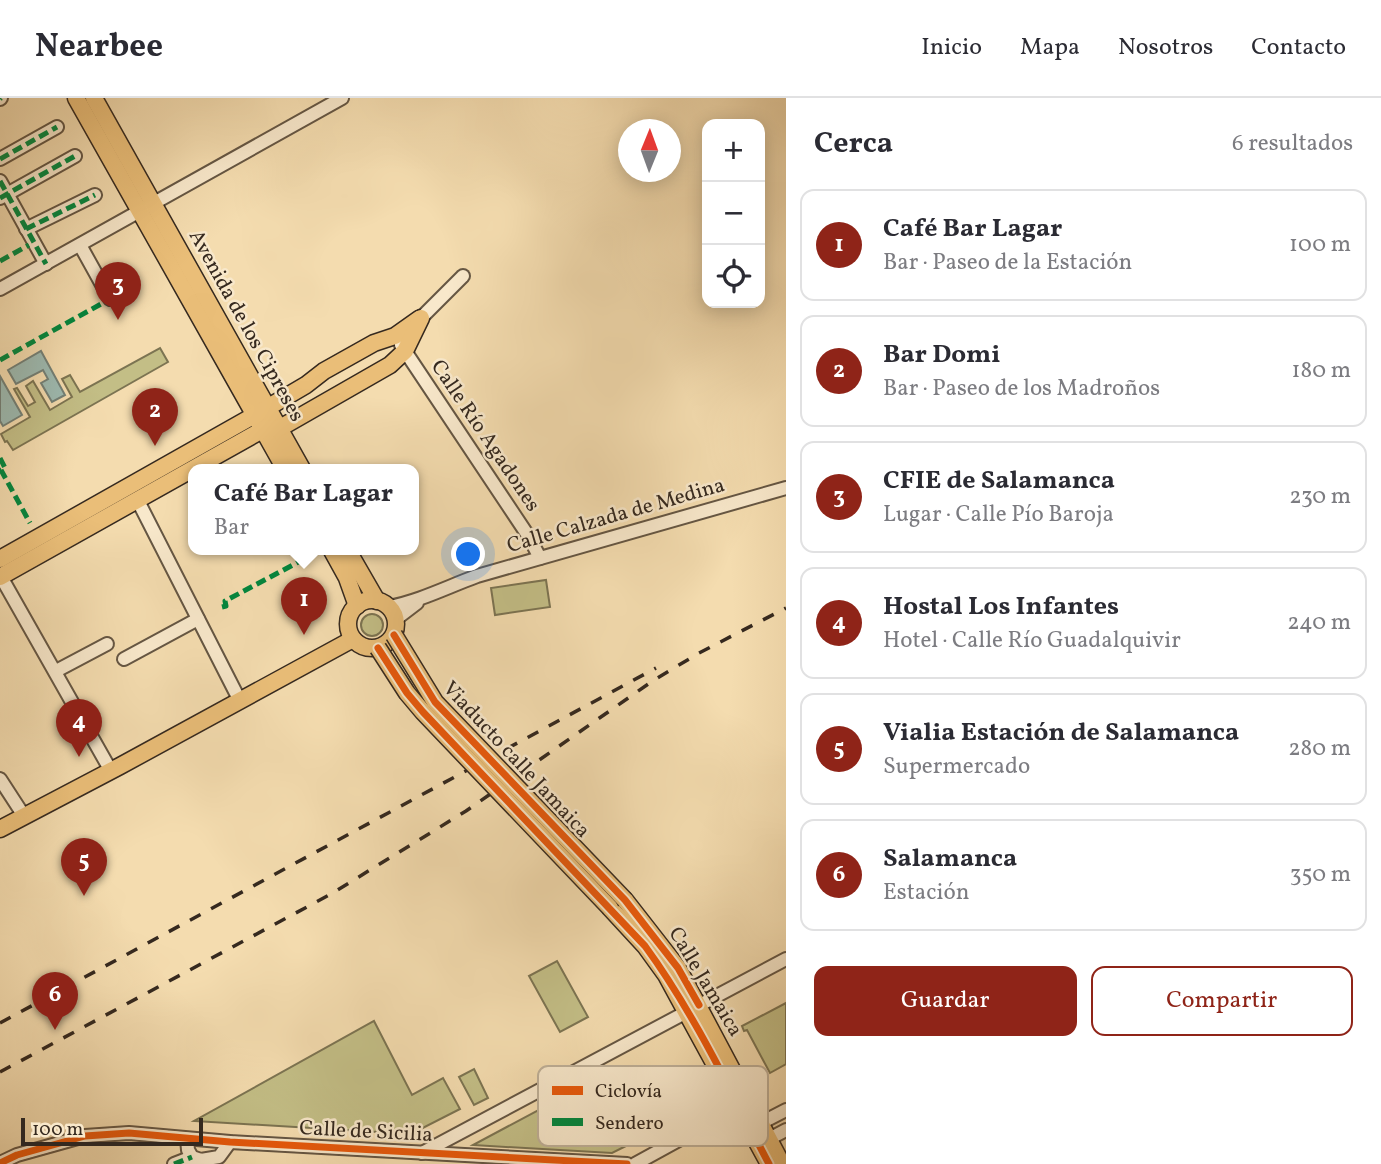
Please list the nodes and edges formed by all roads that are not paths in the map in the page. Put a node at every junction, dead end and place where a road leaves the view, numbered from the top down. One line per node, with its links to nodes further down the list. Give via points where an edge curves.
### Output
1 (76, 98): 11 (main road, Avenida de los Cipreses)
2 (94, 98): 10 (main road, Avenida de los Cipreses)
3 (342, 98): 10 (street)
4 (57, 127): 6 (street)
5 (75, 156): 9 (street)
6 (0, 159)
7 (0, 181): 9 (street)
8 (95, 195): 12 (street)
9 (4, 196): 12 (street)
10 (153, 203): 11 (street); 21 (main road, Avenida de los Cipreses)
11 (139, 212): 13 (street); 21 (main road, Avenida de los Cipreses)
12 (26, 229): 14 (street)
13 (80, 245): 14 (street); 17 (street)
14 (46, 264): 16 (street)
15 (463, 276): 18 (street)
16 (0, 289)
17 (110, 299)
18 (421, 318): 19 (main road); 20 (main road)
19 (395, 336): 20 (street, Calle Río Agadones); 21 (main road, via 324,371)
20 (405, 351): 21 (main road, via 390,365); 30 (street, Calle Río Agadones)
21 (267, 420): 22 (main road); 23 (main road, Avenida de los Cipreses); 24 (main road, Avenida de los Cipreses); 31 (main road)
22 (195, 464)
23 (283, 464)
24 (298, 464)
25 (188, 468): 27 (main road)
26 (786, 488): 30 (street, Calle Calzada de Medina)
27 (137, 499): 32 (main road); 35 (street)
28 (334, 555): 33 (main road)
29 (351, 555): 34 (main road)
30 (540, 558): 34 (street, Calle Calzada de Medina, via 468,579)
31 (0, 559)
32 (0, 576): 40 (street)
33 (357, 606): 34 (main road, via 363,602); 36 (main road, via 348,621)
34 (389, 615): 38 (main road, via 385,645); 46 (main road, Viaducto calle Jamaica, bridge, via 435,702)
35 (198, 619): 39 (street); 41 (street)
36 (353, 639): 38 (main road, via 364,647); 41 (main road)
37 (107, 644): 40 (street)
38 (378, 648): 46 (main road, Viaducto calle Jamaica, bridge, via 423,712)
39 (124, 659)
40 (56, 671): 42 (street)
41 (240, 701): 42 (main road)
42 (111, 771): 44 (main road)
43 (0, 779): 44 (street)
44 (24, 816): 45 (main road)
45 (0, 828)
46 (618, 904): 48 (main road, Calle Jamaica)
47 (786, 959): 48 (street)
48 (693, 1008): 49 (street); 50 (main road, Calle Jamaica); 51 (main road, Calle Jamaica)
49 (583, 1066)
50 (720, 1066)
51 (727, 1066)
52 (538, 1090): 55 (street)
53 (786, 1110): 54 (street)
54 (768, 1120)
55 (462, 1130): 62 (street); 63 (street, via 458,1141)
56 (786, 1130): 58 (street)
57 (187, 1139): 59 (street, Calle de Sicilia); 64 (street); 66 (street, Calle de Sicilia, via 129,1133 85,1136)
58 (769, 1139): 71 (main road, Calle Jamaica)
59 (230, 1142): 62 (street, Calle de Sicilia); 65 (street)
60 (668, 1146): 69 (street)
61 (760, 1146): 70 (main road, Calle Jamaica)
62 (422, 1153): 63 (street, Calle de Sicilia)
63 (461, 1154): 68 (street, Calle de Sicilia)
64 (194, 1161): 65 (street); 67 (street)
65 (219, 1161)
66 (0, 1163)
67 (174, 1164)
68 (627, 1164)
69 (635, 1164)
70 (769, 1164)
71 (782, 1164)

